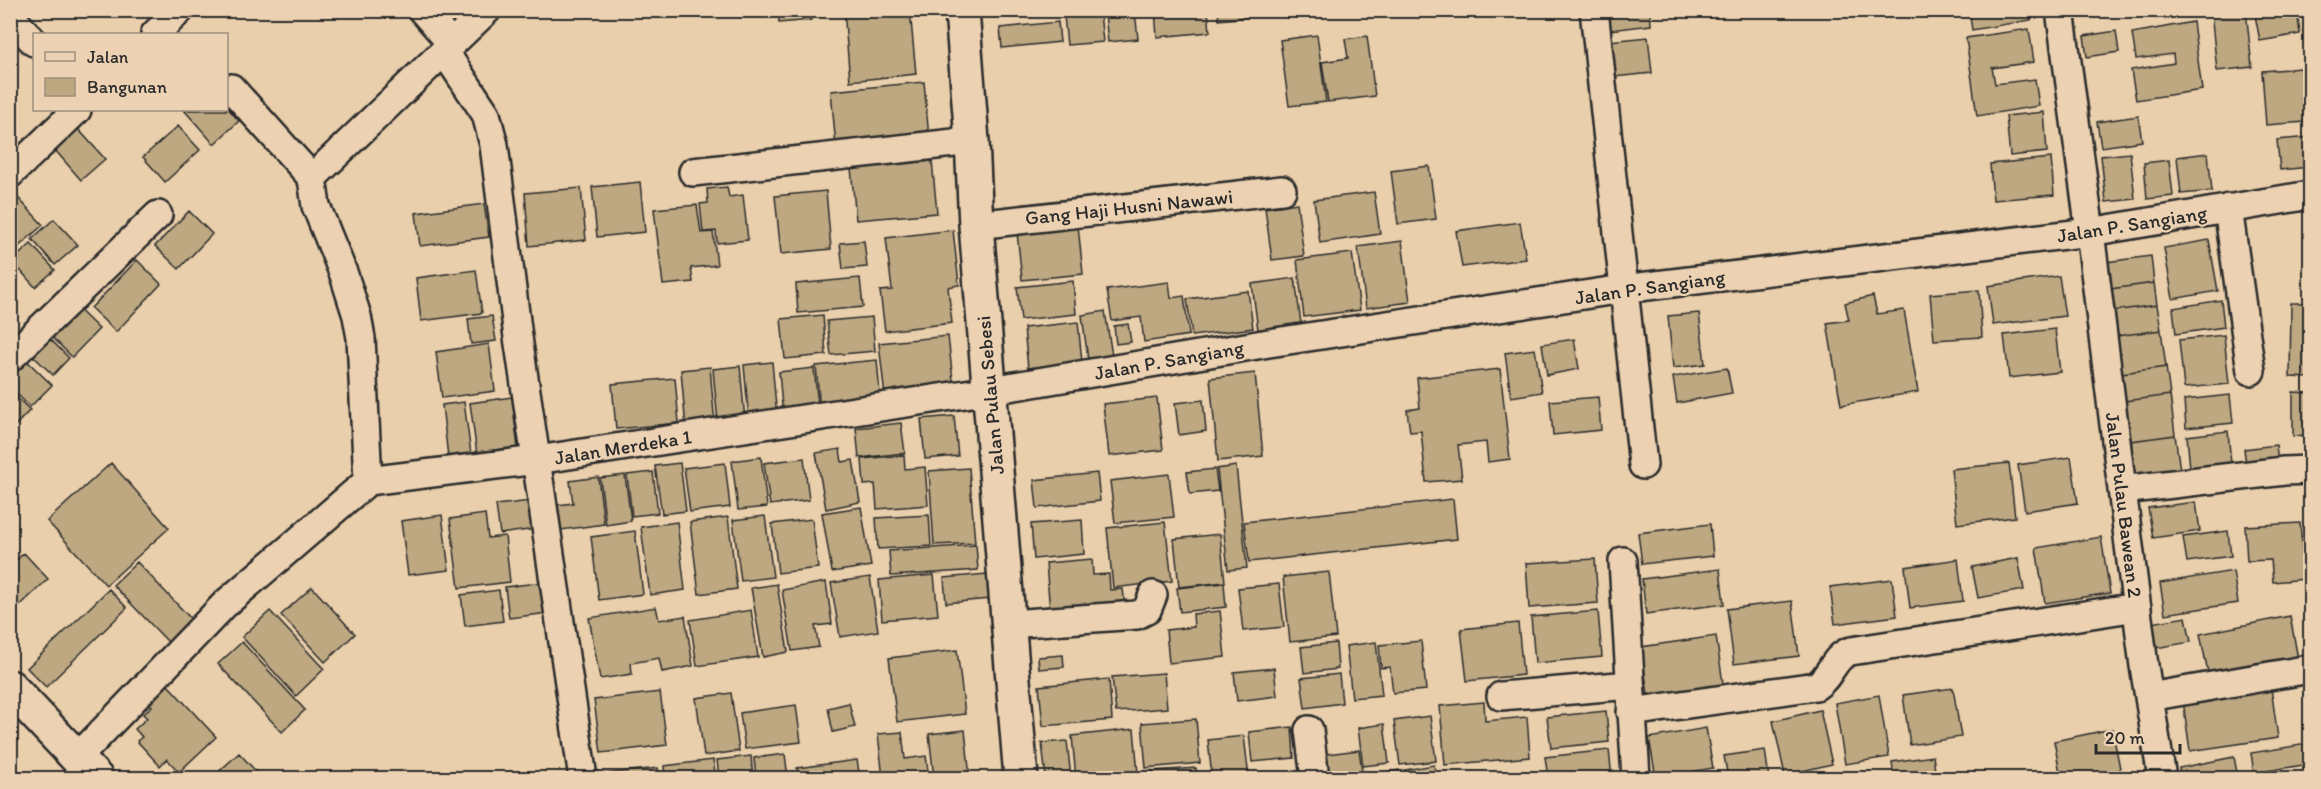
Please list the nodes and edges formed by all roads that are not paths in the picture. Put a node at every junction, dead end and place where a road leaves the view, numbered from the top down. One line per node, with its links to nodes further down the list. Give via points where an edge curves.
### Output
1 (180, 10): 8 (street)
2 (422, 10): 10 (street)
3 (487, 10): 10 (street)
4 (962, 10): 13 (street, Jalan Pulau Sebesi)
5 (1594, 10): 23 (street)
6 (2060, 10): 22 (street, Jalan Pulau Bawean 2)
7 (10, 16): 9 (street)
8 (156, 33)
9 (33, 41)
10 (448, 48): 16 (street); 27 (street, via 491,130)
11 (231, 88): 16 (street)
12 (76, 111): 15 (street)
13 (972, 141): 14 (street); 21 (street, Jalan Pulau Sebesi)
14 (693, 172)
15 (10, 174)
16 (312, 178): 30 (street, via 316,206 357,316)
17 (1282, 190): 21 (street, Gang Haji Husni Nawawi)
18 (2310, 195): 19 (street, Jalan P. Sangiang)
19 (2228, 208): 22 (street, Jalan P. Sangiang); 25 (street)
20 (158, 215): 24 (street)
21 (976, 225): 26 (street, Jalan Pulau Sebesi)
22 (2090, 232): 23 (street, Jalan P. Sangiang); 31 (street, Jalan Pulau Bawean 2)
23 (1623, 289): 26 (street, Jalan P. Sangiang); 28 (street)
24 (10, 358)
25 (2251, 371)
26 (991, 390): 27 (street, Jalan Merdeka 1); 35 (street, Jalan Pulau Sebesi)
27 (537, 460): 30 (street); 44 (street, Jalan Merdeka 1)
28 (1643, 465)
29 (2310, 470): 31 (street)
30 (368, 481): 43 (street, via 225,604)
31 (2122, 490): 34 (street, Jalan Pulau Bawean 2)
32 (1623, 561): 37 (street)
33 (1153, 595): 35 (street, via 1147,610 1137,615)
34 (2137, 607): 40 (street, Jalan Pulau Bawean 2); 41 (street, via 1851,651 1838,658 1816,686)
35 (1008, 624): 45 (street, Jalan Pulau Sebesi)
36 (2310, 669): 40 (street)
37 (1630, 685): 39 (street); 41 (street)
38 (10, 687): 43 (street)
39 (1501, 696)
40 (2149, 696): 48 (street, Jalan Pulau Bawean 2)
41 (1631, 712): 47 (street)
42 (1309, 730): 46 (street)
43 (86, 768)
44 (583, 778)
45 (1021, 778)
46 (1315, 778)
47 (1636, 778)
48 (2162, 778)

